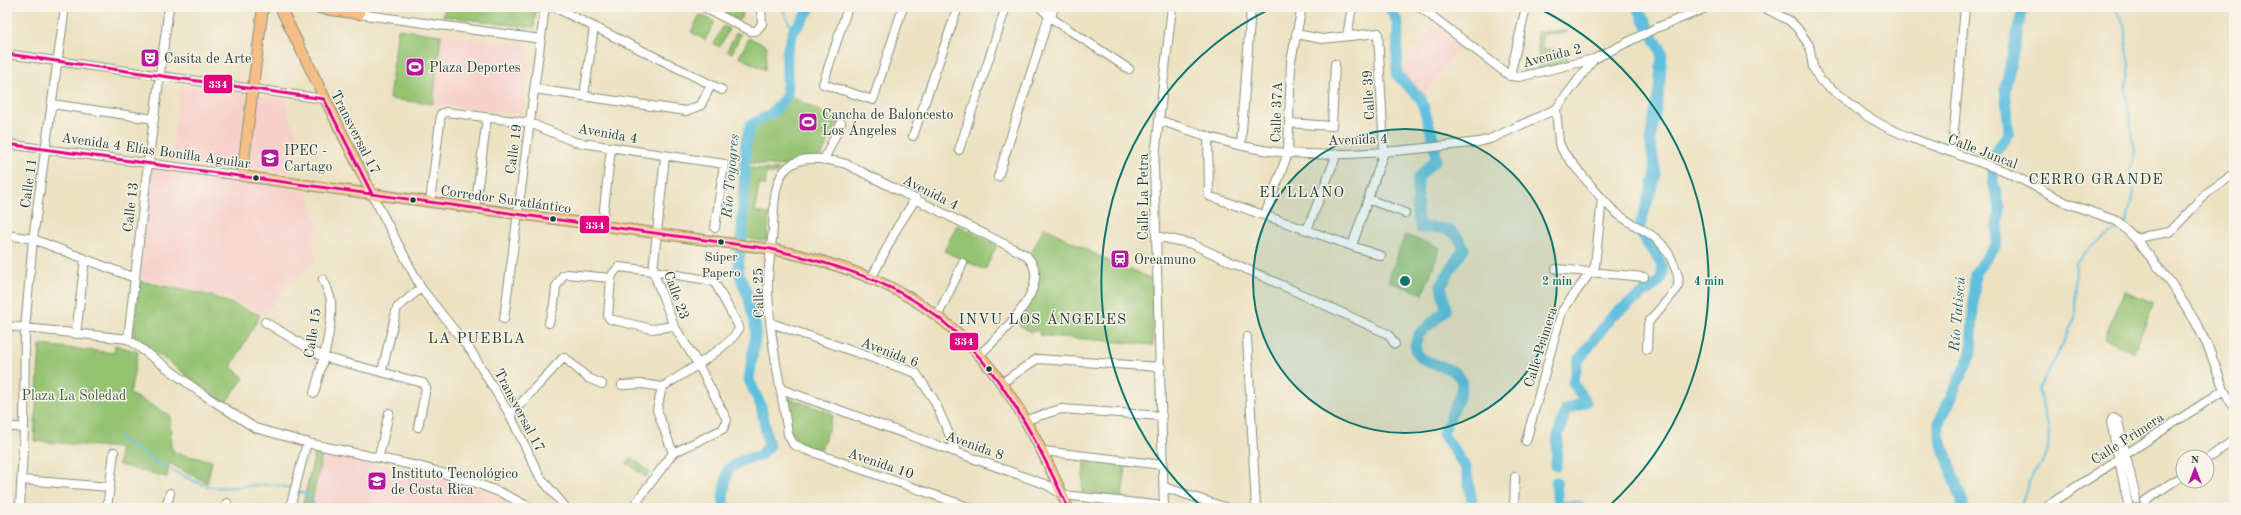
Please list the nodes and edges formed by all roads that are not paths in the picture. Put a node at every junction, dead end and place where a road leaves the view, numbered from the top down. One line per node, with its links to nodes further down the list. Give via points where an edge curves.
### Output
1 (66, 7): 33 (street, Calle 11)
2 (169, 7): 36 (street, Calle 13)
3 (263, 7): 39 (main road)
4 (280, 7): 43 (main road, Transversal 17)
5 (311, 7): 25 (main road)
6 (545, 7): 30 (street, Calle 19)
7 (554, 7): 27 (street)
8 (703, 7): 9 (street, via 751,31 756,31 762,24)
9 (761, 7)
10 (848, 7): 11 (street, via 823,84 873,100)
11 (903, 7)
12 (958, 7): 52 (street)
13 (1006, 7): 58 (street)
14 (1040, 7): 26 (street)
15 (1054, 7): 26 (street)
16 (1172, 7): 48 (street, Calle La Petra)
17 (1251, 7): 55 (street)
18 (1302, 7): 28 (street, Calle 37A)
19 (1352, 7): 29 (street)
20 (1420, 7): 37 (street, Avenida 2)
21 (1526, 7): 37 (street)
22 (1708, 7): 32 (street)
23 (1763, 7): 60 (street, Calle Juncal, via 1790,21 1797,28 1808,45 1813,67 1820,80 1836,94 1886,127)
24 (1964, 7): 60 (street)
25 (360, 11): 30 (street)
26 (1050, 17): 35 (street); 69 (street)
27 (594, 27): 38 (street); 42 (street)
28 (1296, 34): 29 (street, via 1322,39); 50 (street, Calle 37A, via 1291,61)
29 (1347, 36): 59 (street, Calle 39, via 1378,33)
30 (541, 39): 40 (street, Calle 19)
31 (7, 54): 33 (street)
32 (1594, 58): 37 (street, Avenida 2, via 1528,76); 45 (street)
33 (58, 61): 36 (street); 44 (street, Calle 11)
34 (1335, 64): 50 (street, via 1332,126)
35 (1129, 69)
36 (159, 75): 39 (street); 46 (street, Calle 13)
37 (1510, 76)
38 (711, 85): 41 (street); 42 (street, via 701,105 686,111)
39 (252, 88): 43 (street); 68 (main road)
40 (534, 89): 42 (street); 51 (street, Calle 19)
41 (722, 90)
42 (584, 96)
43 (324, 98): 70 (main road, Transversal 17)
44 (52, 104): 46 (street); 57 (street, Calle 11)
45 (1556, 110): 59 (street, Avenida 4, via 1490,139); 74 (street, via 1559,143 1564,153)
46 (154, 118): 66 (street, Calle 13)
47 (487, 118): 51 (street, Avenida 4); 76 (street, Avenida 4, via 443,112); 77 (street)
48 (1159, 120): 53 (street, Avenida 4); 86 (street, Calle La Petra, via 1154,165)
49 (841, 123): 65 (street)
50 (1289, 123): 61 (street, Calle 37A)
51 (530, 124): 56 (street, Avenida 4, via 575,142); 79 (street, Calle 19)
52 (914, 136)
53 (1208, 136): 55 (street, Avenida 4); 80 (street, via 1209,196)
54 (7, 144): 57 (street, Avenida 4 Elías Bonilla Aguilar)
55 (1242, 145): 61 (street, Avenida 4)
56 (611, 148): 63 (street, Avenida 4); 81 (street)
57 (46, 149): 66 (street, Avenida 4 Elías Bonilla Aguilar); 88 (street, Calle 11)
58 (959, 150)
59 (1384, 152): 62 (street, Avenida 4); 75 (street, Calle 39)
60 (1952, 152): 87 (street, Calle Juncal, via 1997,168 2067,203 2117,221)
61 (1288, 153): 62 (street, Avenida 4); 80 (street, Calle 37A)
62 (1337, 154): 83 (street)
63 (665, 156): 82 (street, Avenida 4, via 724,164); 84 (street, Calle 23)
64 (799, 160): 65 (street, Avenida 4); 90 (street, Calle 25, via 781,175 775,200)
65 (824, 160): 73 (street, Avenida 4, via 846,164)
66 (148, 163): 68 (street, Avenida 4 Elías Bonilla Aguilar); 99 (street, Calle 13)
67 (2234, 174): 87 (street, via 2207,193 2170,232)
68 (242, 176): 71 (main road, Avenida 4 Elías Bonilla Aguilar)
69 (998, 177)
70 (366, 182): 71 (main road); 72 (main road, Transversal 17)
71 (343, 190): 72 (main road, Avenida 4 Elías Bonilla Aguilar)
72 (372, 194): 76 (main road, Corredor Suratlántico); 102 (street, Transversal 17)
73 (916, 198): 97 (street, via 897,228); 116 (street, Avenida 4, via 1026,255 1034,268 1033,287 1004,334)
74 (1602, 198): 96 (street, Calle Primera); 115 (street, via 1613,210 1657,239 1669,252 1679,283 1648,324)
75 (1368, 199): 78 (street); 89 (street, Calle 39)
76 (430, 202): 77 (main road, Corredor Suratlántico)
77 (475, 208): 79 (main road, Corredor Suratlántico)
78 (1405, 213)
79 (518, 214): 81 (main road, Corredor Suratlántico); 104 (street, Calle 19)
80 (1265, 215): 83 (street)
81 (602, 226): 84 (main road, Corredor Suratlántico)
82 (715, 228)
83 (1307, 230): 89 (street)
84 (656, 234): 90 (main road, Corredor Suratlántico); 95 (street, Calle 23)
85 (7, 236): 88 (street)
86 (1156, 236): 114 (street, via 1192,244 1238,264 1388,334); 119 (street, Calle La Petra)
87 (2132, 236): 126 (street, Calle Juncal, via 2171,284 2195,321 2210,349)
88 (33, 239): 92 (street); 110 (street, Calle 11)
89 (1352, 246): 91 (street)
90 (771, 249): 97 (main road, Corredor Suratlántico, via 816,258); 107 (street, Calle 25, via 768,284)
91 (1381, 256)
92 (85, 259): 99 (street); 111 (street)
93 (963, 263): 103 (street)
94 (1556, 269): 96 (street)
95 (654, 270): 100 (street, via 619,267); 109 (street, Calle 23); 118 (street, via 714,281 739,327 733,338)
96 (1593, 272): 98 (street); 139 (street, Calle Primera, via 1562,311)
97 (872, 277): 103 (main road, Corredor Suratlántico)
98 (1644, 277)
99 (135, 278): 113 (street, Calle 13)
100 (611, 278): 106 (street, via 567,274 560,278); 109 (street, via 608,316 613,321 652,329)
101 (323, 279): 117 (street, Calle 15, via 331,302)
102 (421, 288): 120 (street, via 397,308); 130 (street, Transversal 17, via 471,351)
103 (938, 315): 116 (main road, Corredor Suratlántico)
104 (504, 319)
105 (264, 322): 117 (street)
106 (549, 323)
107 (771, 323): 125 (street, Calle 25); 143 (street, Avenida 6, via 916,373 934,400)
108 (7, 326): 110 (street)
109 (674, 326): 118 (street, Calle 23)
110 (25, 329): 111 (street); 136 (street, Calle 11)
111 (76, 334): 113 (street)
112 (1247, 337): 168 (street)
113 (128, 339): 140 (street, via 242,421 270,433)
114 (1395, 344)
115 (1647, 349)
116 (979, 355): 121 (main road, Corredor Suratlántico)
117 (323, 357): 120 (street); 127 (street, Calle 15)
118 (698, 364): 124 (street); 144 (street, Calle 23, via 727,420 723,429)
119 (1160, 367): 121 (street, via 1037,359); 131 (street, Calle La Petra)
120 (382, 371): 135 (street, via 426,385)
121 (1003, 382): 132 (main road, Corredor Suratlántico)
122 (602, 384): 130 (street, via 588,378 563,358)
123 (622, 385): 124 (street, via 643,384)
124 (662, 387): 144 (street, via 656,410)
125 (781, 389): 137 (street, Calle 25); 143 (street, Avenida 8)
126 (2224, 390): 128 (street, Calle Juncal); 147 (street, Calle Primera)
127 (314, 393)
128 (2234, 408)
129 (389, 413): 146 (street)
130 (510, 415): 163 (street, Transversal 17, via 540,477)
131 (1162, 416): 132 (street, via 1061,409); 148 (street, Calle La Petra)
132 (1026, 420): 141 (main road, Corredor Suratlántico)
133 (2112, 420): 147 (street)
134 (7, 426): 136 (street)
135 (418, 427)
136 (24, 428): 150 (street, Calle 11)
137 (788, 434): 165 (street, Avenida 10, via 794,444 804,450)
138 (2234, 440): 145 (street)
139 (1526, 441)
140 (307, 442): 146 (street); 161 (street)
141 (1043, 451): 148 (street); 155 (main road, Corredor Suratlántico)
142 (114, 452): 152 (street)
143 (957, 452): 155 (street, Avenida 8, via 1047,485)
144 (673, 453): 164 (street)
145 (2215, 453)
146 (379, 456): 162 (street, via 476,483)
147 (2122, 457): 156 (street); 170 (street, Calle Primera); 171 (street)
148 (1163, 466): 153 (street, Calle La Petra)
149 (1515, 477): 169 (street)
150 (22, 480): 152 (street); 158 (street, Calle 11)
151 (2175, 481): 156 (street)
152 (110, 486): 159 (street)
153 (1164, 487): 157 (street, Calle La Petra); 167 (street)
154 (170, 493): 160 (street)
155 (1063, 495): 157 (street, Avenida 8); 166 (main road, Corredor Suratlántico)
156 (2143, 503): 171 (street, via 2131,502)
157 (1164, 507)
158 (20, 508)
159 (107, 508)
160 (167, 508)
161 (290, 508)
162 (530, 508)
163 (566, 508)
164 (632, 508)
165 (971, 508)
166 (1068, 508)
167 (1227, 508)
168 (1256, 508)
169 (1514, 508)
170 (2044, 508)
171 (2129, 508)

